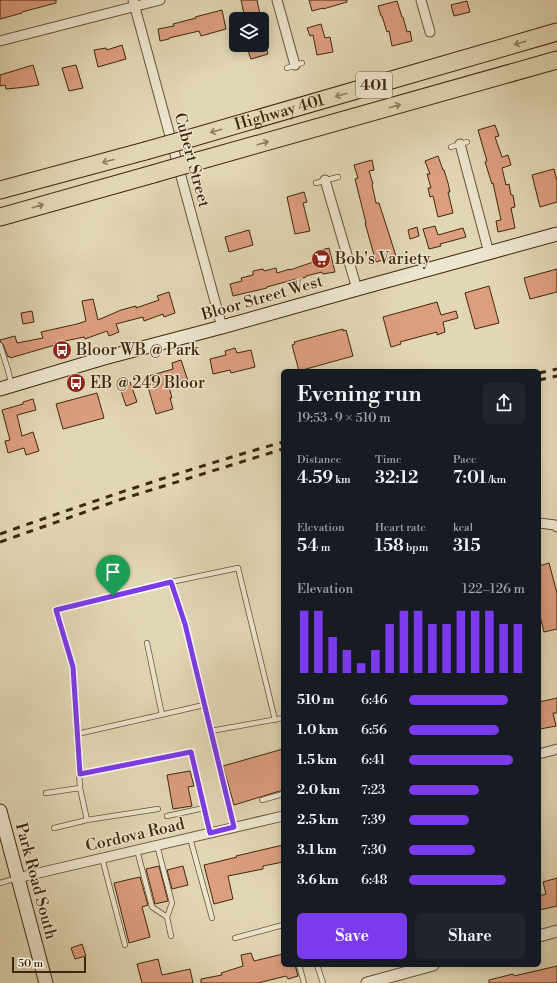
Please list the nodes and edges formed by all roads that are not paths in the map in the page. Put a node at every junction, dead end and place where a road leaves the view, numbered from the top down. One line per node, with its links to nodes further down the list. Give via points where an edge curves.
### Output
1 (160, 0): 4 (street)
2 (277, 0): 9 (street)
3 (420, 0): 5 (street)
4 (134, 3): 7 (street); 19 (street, Cubert Street)
5 (430, 32)
6 (557, 32): 14 (highway, Highway 401 / 401, one-way to 14, bridge, via 191,138)
7 (0, 40)
8 (557, 60): 15 (highway, Highway 401 / 401, one-way to 8, bridge)
9 (295, 65)
10 (459, 144): 17 (street)
11 (338, 177): 12 (lane)
12 (325, 180): 13 (lane); 18 (street)
13 (316, 183)
14 (0, 190)
15 (0, 217)
16 (557, 234): 17 (main road, Bloor Street West)
17 (489, 253): 18 (main road, Bloor Street West)
18 (357, 289): 19 (main road, Bloor Street West)
19 (222, 327): 21 (main road, Bloor Street West)
20 (0, 345): 21 (lane, via 8,370)
21 (6, 387)
22 (541, 523): 23 (street)
23 (556, 526)
24 (171, 582): 26 (lane, via 185,624); 29 (lane, via 238,568); 31 (lane, via 56,610 73,667)
25 (147, 643): 27 (lane)
26 (204, 705): 27 (lane); 30 (lane)
27 (162, 714): 31 (lane)
28 (281, 718): 29 (lane)
29 (274, 720): 30 (lane)
30 (211, 731): 45 (lane)
31 (77, 734): 34 (lane)
32 (557, 749): 33 (street)
33 (541, 753)
34 (80, 774): 35 (lane); 39 (lane, via 191,752)
35 (80, 788): 36 (lane); 44 (lane)
36 (46, 793)
37 (281, 795): 38 (lane)
38 (262, 800)
39 (204, 808): 42 (lane); 47 (lane)
40 (158, 809): 44 (lane)
41 (0, 811): 52 (main road, Park Road South)
42 (167, 816)
43 (281, 816): 45 (street, Cordova Road)
44 (87, 820): 46 (lane)
45 (234, 827): 47 (street, Cordova Road)
46 (54, 828)
47 (210, 833): 48 (street, Cordova Road)
48 (190, 838): 49 (street, Cordova Road); 55 (lane)
49 (157, 845): 50 (street, Cordova Road); 54 (lane, via 172,903)
50 (137, 850): 51 (street, Cordova Road); 54 (lane, via 152,907)
51 (102, 858): 52 (street, Cordova Road); 61 (lane)
52 (17, 878): 53 (lane); 65 (main road, Park Road South)
53 (0, 883)
54 (167, 917): 59 (lane)
55 (212, 918)
56 (281, 926): 60 (lane)
57 (557, 931): 58 (street)
58 (541, 935)
59 (171, 936)
60 (235, 938)
61 (125, 945)
62 (300, 967): 66 (lane)
63 (319, 967): 67 (lane)
64 (426, 967): 68 (street)
65 (46, 983)
66 (304, 983)
67 (323, 983)
68 (367, 983)

